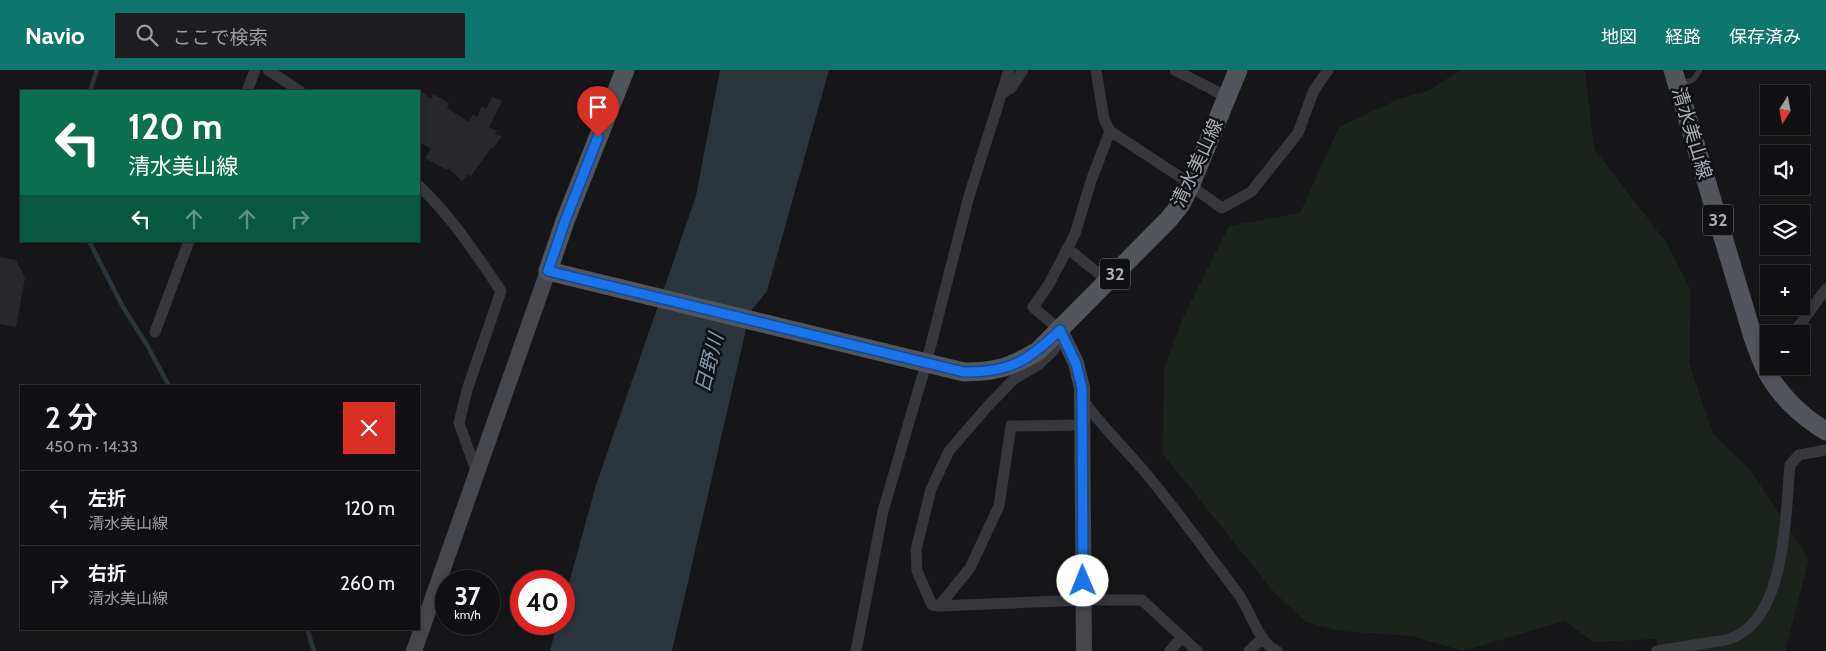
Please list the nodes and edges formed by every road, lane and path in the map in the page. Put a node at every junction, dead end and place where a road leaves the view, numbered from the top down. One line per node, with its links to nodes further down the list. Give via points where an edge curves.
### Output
1 (255, 70): 12 (street)
2 (268, 70): 13 (street)
3 (625, 70): 21 (main road)
4 (1009, 70): 14 (street)
5 (1023, 70): 14 (street, via 1011,88)
6 (1096, 70): 16 (street, via 1104,119)
7 (1175, 70): 15 (street)
8 (1238, 70): 15 (main road, 清水美山線 / 32)
9 (1328, 70): 17 (street, via 1314,90 1298,133 1251,192 1222,208)
10 (1700, 70): 11 (lane, via 1692,80)
11 (1675, 77): 27 (main road, 清水美山線 / 32)
12 (247, 90)
13 (298, 90)
14 (1001, 94): 28 (street)
15 (1227, 97): 17 (main road, 清水美山線 / 32)
16 (1110, 131): 17 (street); 20 (street, via 1075,234)
17 (1193, 186): 22 (main road, 清水美山線 / 32, via 1169,219)
18 (420, 187): 34 (street, via 463,234 501,291 459,423)
19 (189, 242): 26 (street)
20 (1067, 248): 22 (street); 25 (street, via 1033,307)
21 (548, 271): 28 (main road, 清水美山線 / 32); 34 (street)
22 (1108, 282): 25 (main road, 清水美山線 / 32)
23 (1826, 289): 24 (street)
24 (1800, 325)
25 (1060, 330): 28 (main road, 清水美山線 / 32, via 1038,351 1016,364 989,372 964,372); 30 (street, via 1076,364); 36 (street, via 1054,350 1038,365 1014,379 949,452 931,489 916,550 917,571 932,605)
26 (155, 332)
27 (1760, 352)
28 (919, 362): 40 (street, via 883,511)
29 (1771, 375): 32 (main road, 清水美山線 / 32, via 1787,400 1810,422)
30 (1082, 398): 31 (street); 38 (street, via 1097,420 1145,472 1245,603)
31 (1082, 425): 35 (street); 36 (street, via 1011,426 999,506 970,568)
32 (1826, 431)
33 (1826, 450): 46 (street, via 1799,455 1790,465 1784,547 1775,582 1751,627 1730,639)
34 (477, 473): 39 (street)
35 (1083, 600): 36 (street); 37 (street, via 1142,600); 41 (street)
36 (939, 606)
37 (1182, 636): 42 (street); 43 (street)
38 (1263, 638): 44 (street); 45 (street, via 1270,648)
39 (414, 651)
40 (856, 651)
41 (1084, 651)
42 (1170, 651)
43 (1197, 651)
44 (1249, 651)
45 (1277, 651)
46 (1657, 651)

